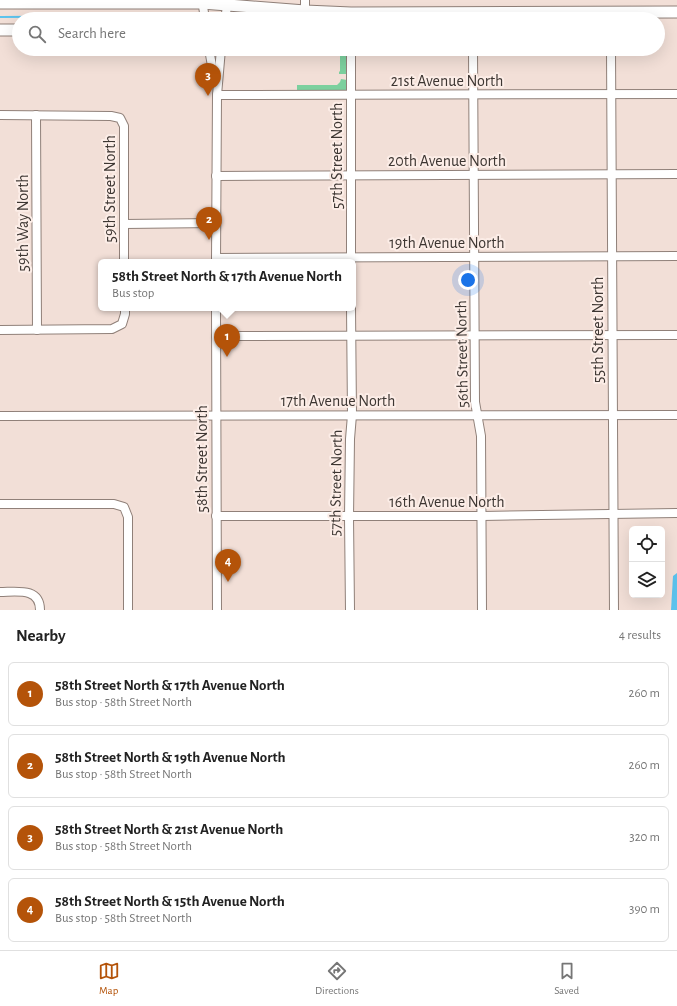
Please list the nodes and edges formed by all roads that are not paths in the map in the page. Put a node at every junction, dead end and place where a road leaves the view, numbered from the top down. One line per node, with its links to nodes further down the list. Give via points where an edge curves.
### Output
1 (202, 2): 2 (main road); 3 (main road); 5 (street)
2 (0, 3)
3 (228, 3): 4 (main road)
4 (305, 10): 6 (main road)
5 (204, 12)
6 (320, 12)
7 (677, 12): 8 (main road)
8 (665, 13)
9 (0, 30): 10 (main road)
10 (12, 30)
11 (210, 56): 19 (street)
12 (220, 56): 19 (street)
13 (351, 56): 20 (street, 57th Street North)
14 (473, 56): 16 (street, 56th Street North)
15 (611, 56): 17 (street, 55th Street North)
16 (474, 94): 17 (street, 21st Avenue North); 20 (street, 21st Avenue North); 25 (street, 56th Street North)
17 (611, 94): 18 (street, 21st Avenue North); 26 (street, 55th Street North)
18 (677, 94)
19 (217, 95): 20 (street, 21st Avenue North); 27 (street)
20 (351, 95): 24 (street, 57th Street North)
21 (0, 115): 22 (street)
22 (36, 115): 28 (street, 59th Street North, via 120,118 124,126); 41 (street, 59th Way North)
23 (677, 174): 26 (street, 20th Avenue North)
24 (351, 175): 25 (street, 20th Avenue North); 27 (street, 20th Avenue North); 35 (street, 57th Street North)
25 (474, 175): 26 (street, 20th Avenue North); 32 (street, 56th Street North)
26 (612, 175): 30 (street, 55th Street North)
27 (216, 176): 29 (street)
28 (124, 224): 29 (street); 33 (street, 59th Street North)
29 (216, 224): 34 (street)
30 (612, 256): 31 (street, 19th Avenue North); 32 (street, 19th Avenue North); 43 (street, 55th Street North)
31 (677, 256)
32 (474, 257): 36 (street, 19th Avenue North); 42 (street, 56th Street North)
33 (124, 259)
34 (216, 259)
35 (351, 259)
36 (356, 260)
37 (125, 311): 41 (street, via 122,324 112,329)
38 (216, 311): 45 (street, 58th Street North)
39 (351, 311): 46 (street, 57th Street North)
40 (0, 330): 41 (street)
41 (37, 330)
42 (475, 335): 43 (street); 46 (street); 49 (street, 56th Street North)
43 (612, 335): 44 (street); 50 (street, 55th Street North)
44 (677, 335)
45 (216, 336): 46 (street); 52 (street, 58th Street North)
46 (351, 336): 48 (street, 57th Street North)
47 (677, 414): 50 (street, 17th Avenue North)
48 (352, 415): 49 (street, 17th Avenue North); 52 (street, 17th Avenue North); 58 (street, 57th Street North)
49 (477, 415): 50 (street, 17th Avenue North); 57 (street, 56th Street North, via 481,436)
50 (613, 415): 55 (street, 55th Street North)
51 (0, 416): 52 (street, 17th Avenue North)
52 (216, 416): 56 (street, 58th Street North)
53 (0, 504): 61 (street, via 114,504 124,508 128,517)
54 (677, 514): 55 (street, 16th Avenue North)
55 (614, 515): 57 (street, 16th Avenue North); 65 (street, 55th Street North)
56 (216, 516): 58 (street, 16th Avenue North); 62 (street, 58th Street North)
57 (482, 516): 58 (street, 16th Avenue North); 64 (street, 56th Street North)
58 (349, 517): 63 (street, 57th Street North)
59 (0, 592): 60 (street, via 26,591 36,596)
60 (40, 610)
61 (128, 610)
62 (217, 610)
63 (350, 610)
64 (482, 610)
65 (614, 610)

